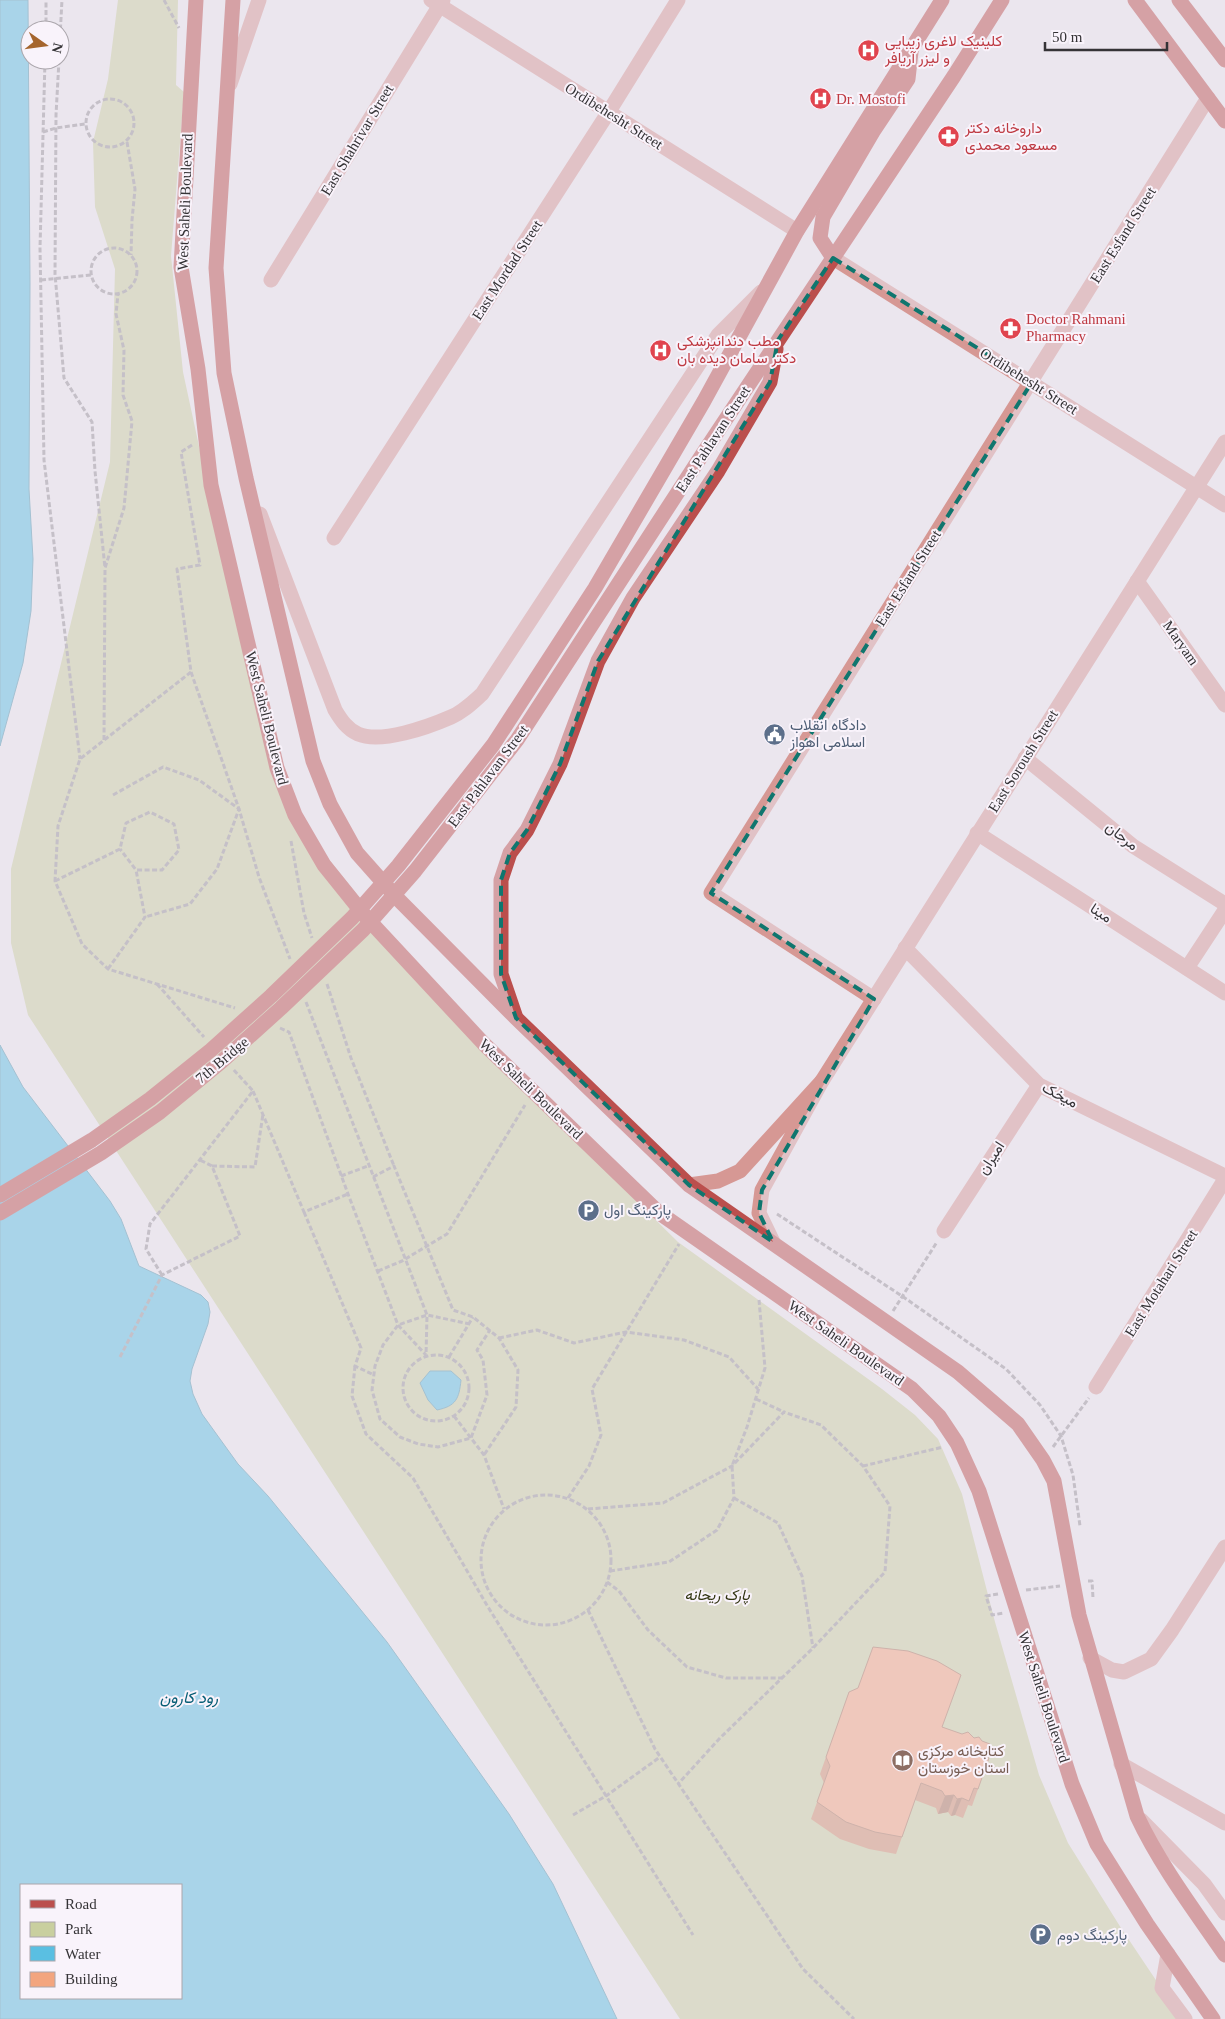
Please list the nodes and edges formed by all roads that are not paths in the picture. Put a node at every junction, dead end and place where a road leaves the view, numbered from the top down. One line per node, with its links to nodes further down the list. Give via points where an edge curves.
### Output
1 (196, 0): 55 (main road, West Saheli Boulevard, via 181,267 212,485 277,768 295,815 324,865 366,916 484,1044 658,1212 912,1389 939,1416 957,1443 979,1491 1072,1784 1097,1844)
2 (233, 0): 12 (main road)
3 (259, 0): 12 (street)
4 (678, 0): 14 (street, East Mordad Street)
5 (942, 0): 10 (main road, East Pahlavan Street)
6 (1002, 0): 17 (main road, East Pahlavan Street)
7 (1135, 0): 13 (main road)
8 (1179, 0): 11 (main road)
9 (438, 2): 14 (street, Ordibehesht Street); 18 (street, East Shahrivar Street)
10 (912, 48): 16 (main road, East Pahlavan Street); 17 (main road, via 908,79 823,217 820,238)
11 (1225, 60)
12 (227, 92): 23 (main road, via 216,268 224,374)
13 (1208, 98): 15 (main road); 21 (street, East Esfand Street)
14 (608, 113): 16 (street, Ordibehesht Street); 26 (street, East Mordad Street)
15 (1225, 121)
16 (797, 230): 19 (main road, East Pahlavan Street)
17 (833, 258): 20 (main road, East Pahlavan Street); 21 (street, Ordibehesht Street)
18 (271, 280)
19 (766, 288): 23 (street, East Pahlavan Street, via 718,335 482,694 452,717 380,738 364,736 346,726 335,710); 31 (main road, East Pahlavan Street, via 595,588 494,745)
20 (778, 340): 32 (main road, East Pahlavan Street, via 517,740); 39 (main road, via 770,382 718,471 633,598 598,661 560,764 527,830 510,853 501,880 501,974)
21 (1032, 382): 24 (street, Ordibehesht Street); 38 (street, East Esfand Street, via 710,893)
22 (1225, 442): 24 (street, East Soroush Street)
23 (246, 478): 39 (main road, via 313,761 330,804 357,853)
24 (1197, 487): 25 (street, Ordibehesht Street); 27 (street, East Soroush Street)
25 (1225, 505)
26 (334, 538)
27 (1137, 581): 28 (street, Maryam); 29 (street, East Soroush Street)
28 (1225, 705)
29 (1026, 758): 30 (street, East Soroush Street); 33 (street, مرجان, via 1134,846)
30 (977, 833): 35 (street, East Soroush Street); 36 (street, مینا)
31 (398, 866): 44 (main road, 7th Bridge, via 352,918 211,1050 92,1140)
32 (416, 871): 45 (main road, 7th Bridge, via 363,930 221,1062 160,1112 101,1153)
33 (1225, 904)
34 (1225, 910): 36 (street)
35 (905, 948): 38 (street, East Soroush Street); 41 (street, میخک)
36 (1187, 968): 37 (street, مینا)
37 (1225, 993)
38 (874, 999): 40 (street, East Soroush Street)
39 (516, 1018): 43 (main road)
40 (822, 1081): 43 (street, via 740,1171 718,1180); 47 (street, via 762,1190 759,1212)
41 (1039, 1085): 42 (street, میخک); 46 (street, امیران)
42 (1225, 1177): 48 (street, East Motahari Street)
43 (689, 1184): 47 (main road)
44 (0, 1195)
45 (0, 1213)
46 (944, 1231)
47 (773, 1242): 50 (main road, via 958,1372 1018,1424 1054,1481 1078,1615)
48 (1096, 1387)
49 (1225, 1547): 50 (street, via 1151,1659 1124,1672 1112,1670)
50 (1090, 1658): 51 (main road)
51 (1122, 1764): 52 (main road); 53 (street)
52 (1137, 1816): 54 (street, via 1204,1884); 56 (main road, via 1145,1834)
53 (1225, 1823)
54 (1225, 1913)
55 (1168, 1954): 57 (street, via 1162,1988); 58 (main road, West Saheli Boulevard)
56 (1225, 1955)
57 (1185, 2019)
58 (1213, 2019)

